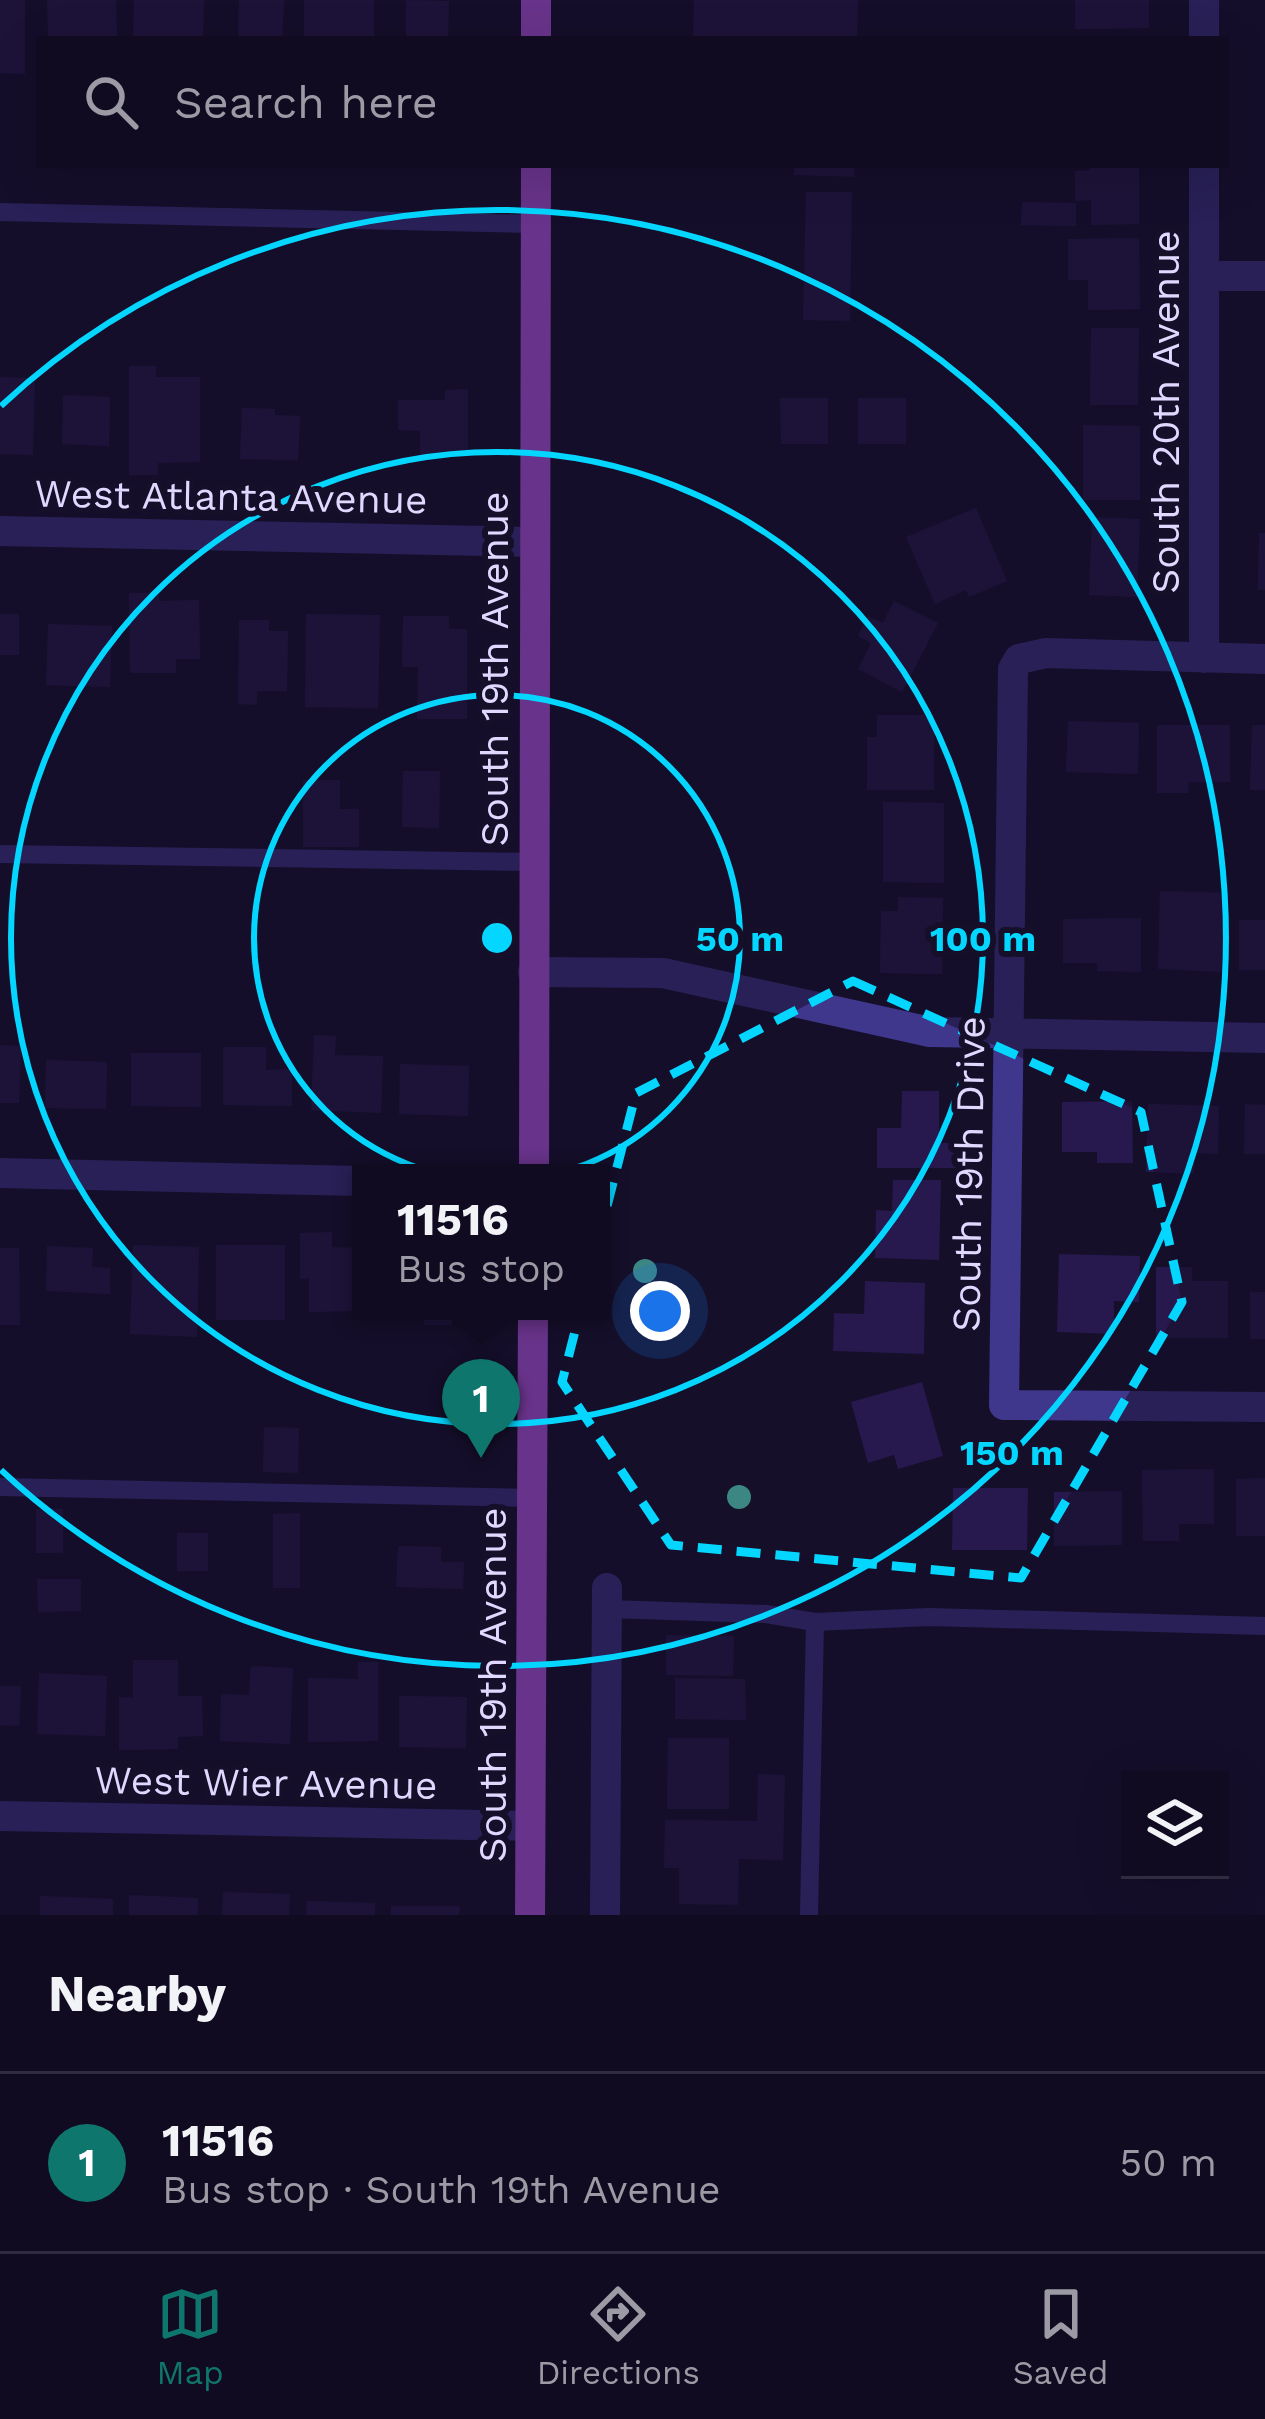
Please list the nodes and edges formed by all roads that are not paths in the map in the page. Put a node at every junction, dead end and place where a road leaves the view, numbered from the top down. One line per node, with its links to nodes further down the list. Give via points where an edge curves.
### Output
1 (536, 0): 3 (main road)
2 (1204, 0): 4 (street)
3 (536, 36)
4 (1204, 36)
5 (536, 168): 8 (main road, South 19th Avenue)
6 (1204, 168): 9 (street, South 20th Avenue)
7 (0, 212): 8 (lane)
8 (536, 224): 12 (main road, South 19th Avenue)
9 (1204, 276): 10 (street); 13 (street, South 20th Avenue)
10 (1265, 276)
11 (0, 531): 12 (street, West Atlanta Avenue)
12 (532, 542): 16 (main road, South 19th Avenue)
13 (1204, 658): 14 (street); 18 (street, South 19th Drive, via 1018,659 1010,679)
14 (1265, 659)
15 (0, 854): 16 (lane)
16 (533, 862): 17 (main road, South 19th Avenue)
17 (533, 972): 18 (street, via 663,973 930,1032); 20 (main road, South 19th Avenue)
18 (1009, 1036): 19 (street); 24 (street, South 19th Drive, via 1004,1405)
19 (1265, 1038)
20 (534, 1164)
21 (0, 1173): 22 (street)
22 (352, 1181)
23 (533, 1320): 26 (main road, South 19th Avenue)
24 (1265, 1407)
25 (0, 1486): 26 (lane)
26 (532, 1498): 31 (main road, South 19th Avenue)
27 (607, 1599): 28 (lane); 33 (street)
28 (815, 1622): 29 (lane, via 928,1617); 34 (lane)
29 (1265, 1626)
30 (0, 1816): 31 (street, West Wier Avenue)
31 (530, 1826): 32 (main road, South 19th Avenue)
32 (530, 1915)
33 (605, 1915)
34 (809, 1915)

